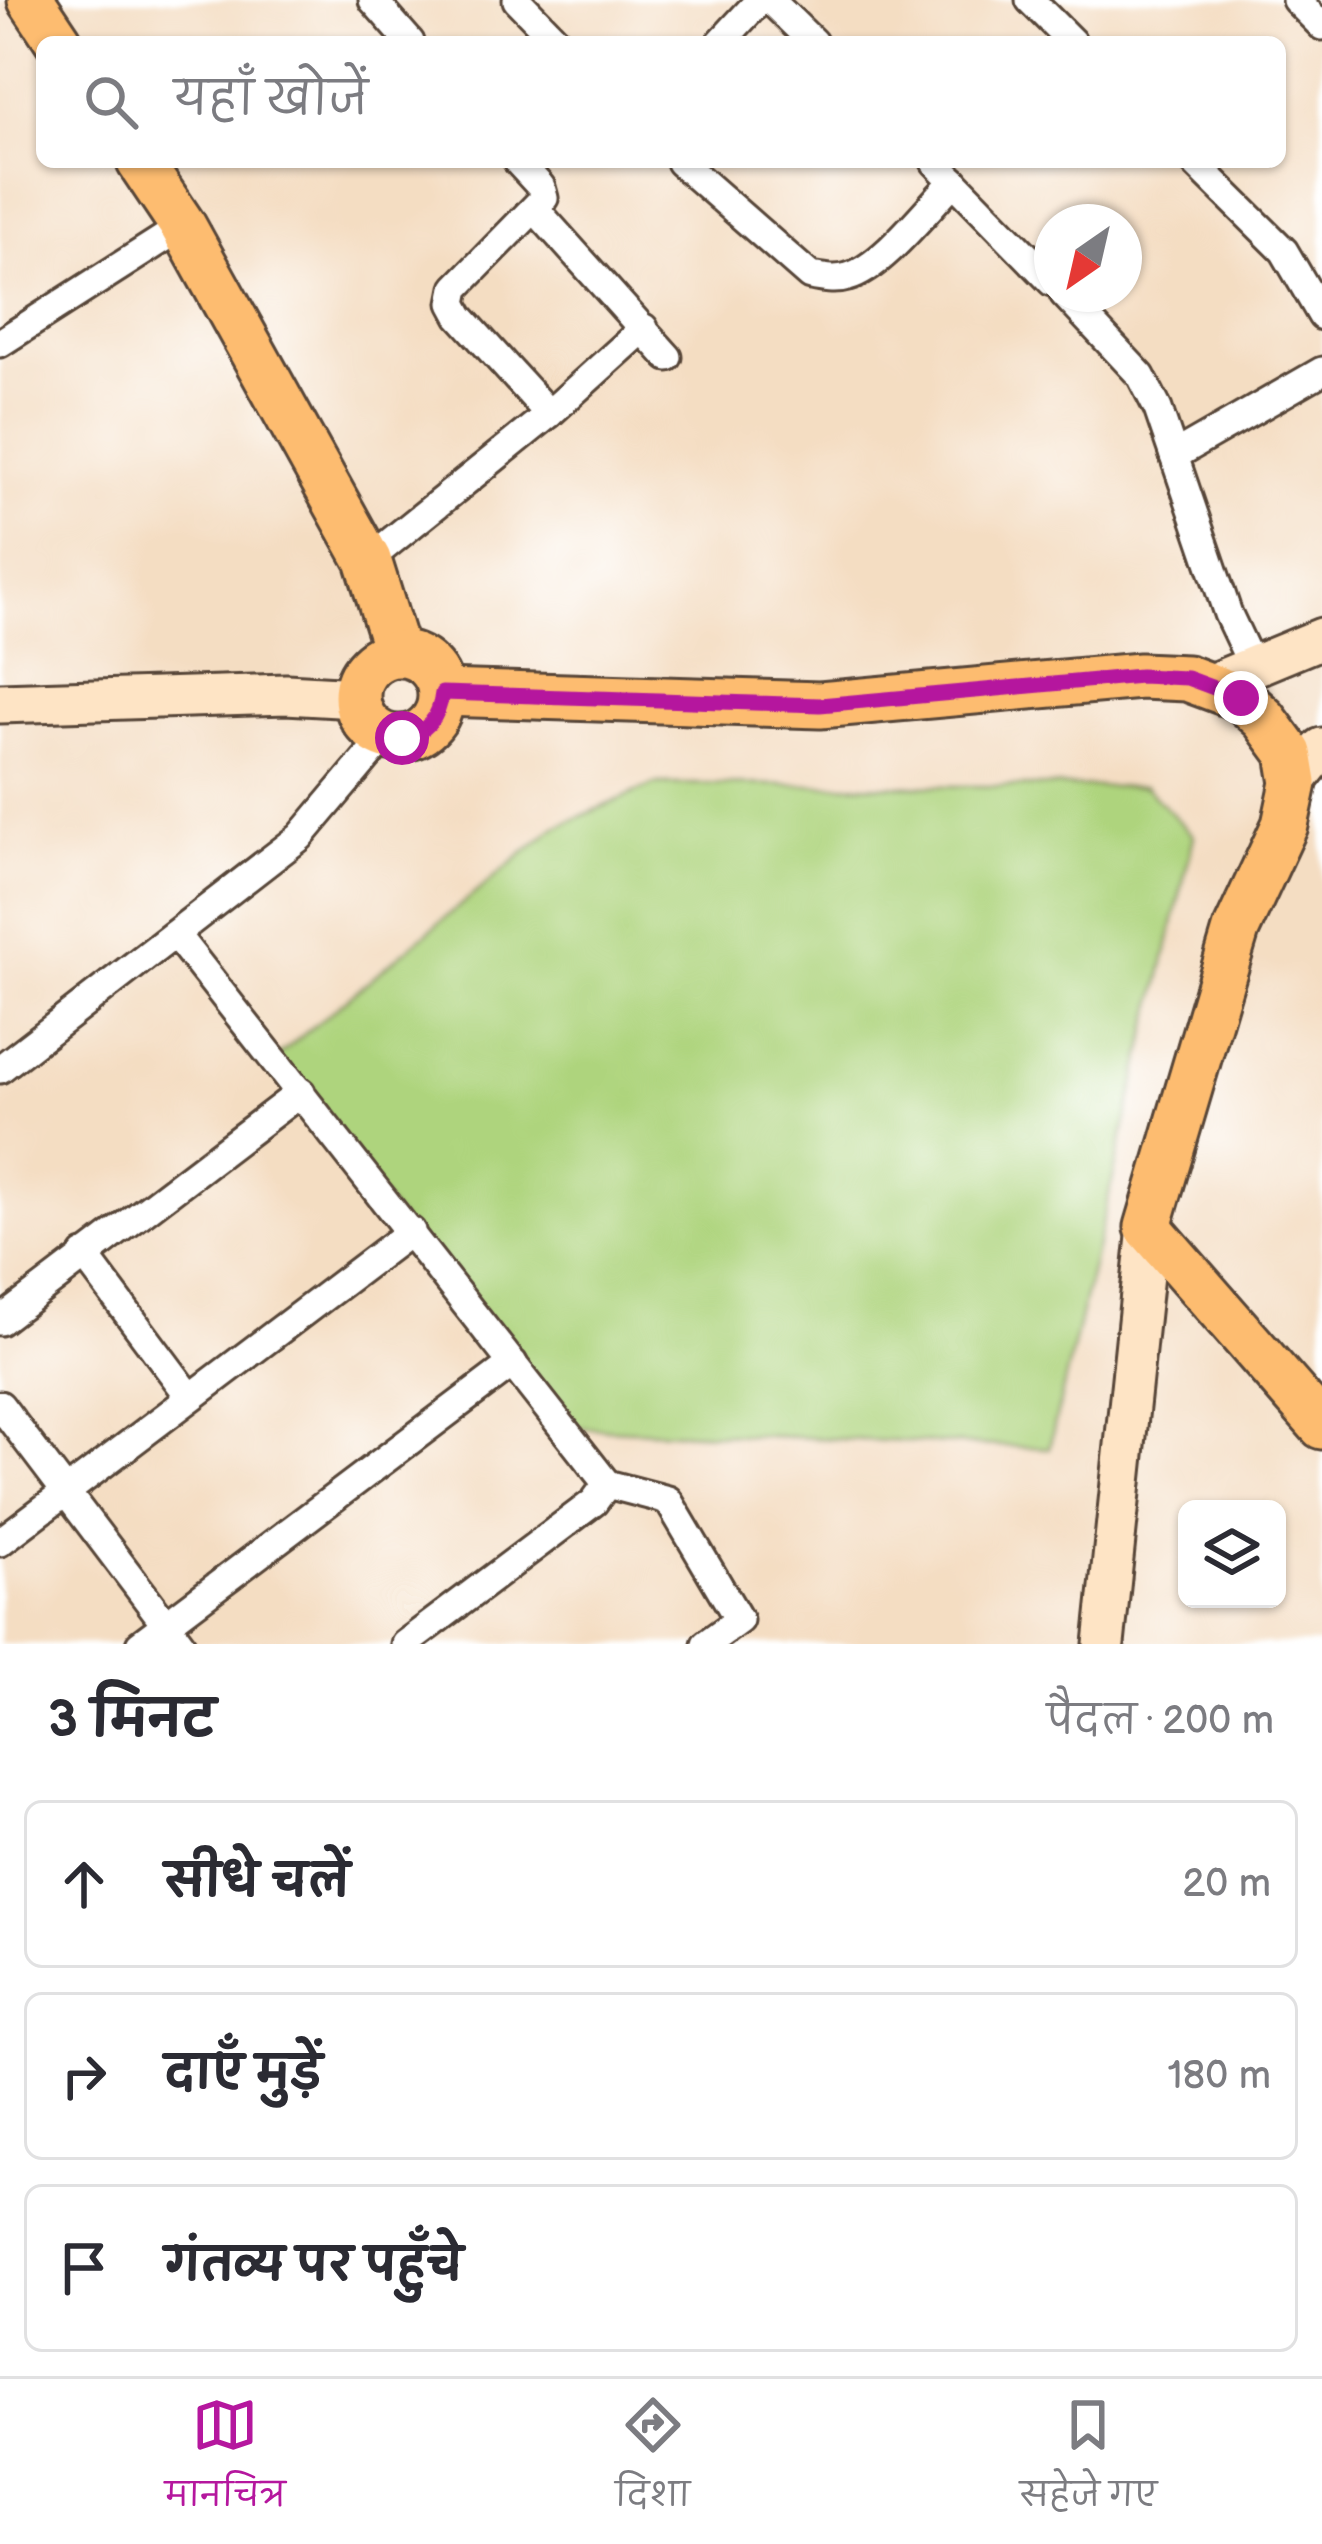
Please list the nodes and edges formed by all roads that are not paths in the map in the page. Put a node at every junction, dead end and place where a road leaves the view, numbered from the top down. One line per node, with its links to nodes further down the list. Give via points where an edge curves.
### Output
1 (31, 0): 9 (main road)
2 (373, 0): 10 (street)
3 (517, 0): 11 (street)
4 (760, 0): 12 (street)
5 (770, 0): 13 (street)
6 (1030, 0): 14 (street)
7 (1296, 0): 8 (street)
8 (1322, 26)
9 (55, 36)
10 (405, 36)
11 (552, 36)
12 (727, 36)
13 (807, 36)
14 (1066, 36)
15 (144, 168): 21 (main road)
16 (523, 168): 20 (street, via 541,188)
17 (687, 168): 19 (street, via 810,276 833,280 875,261)
18 (1200, 168): 24 (street, via 1285,251)
19 (944, 171): 22 (street)
20 (536, 210): 25 (street); 29 (street, via 456,288 453,303)
21 (183, 226): 26 (street); 31 (main road)
22 (1034, 263)
23 (1081, 312): 30 (street, via 1141,376)
24 (1322, 316)
25 (644, 328): 27 (street); 29 (street)
26 (0, 344)
27 (668, 357)
28 (1322, 370): 30 (street)
29 (549, 414): 31 (street)
30 (1174, 455): 34 (street, via 1228,614)
31 (368, 560): 33 (main road)
32 (1322, 638): 34 (main road)
33 (397, 653): 35 (main road, via 428,664); 36 (main road, via 367,667)
34 (1232, 675): 35 (main road, via 820,705); 39 (main road, via 1241,698)
35 (442, 693): 38 (main road, via 432,724 418,734)
36 (356, 698): 37 (main road); 38 (main road, via 371,728)
37 (0, 703)
38 (386, 736): 40 (street, via 300,837)
39 (1308, 765): 43 (main road, via 1236,930)
40 (175, 934): 41 (street); 42 (street)
41 (0, 1069)
42 (301, 1092): 44 (street); 45 (street)
43 (1148, 1227): 50 (main road); 58 (main road)
44 (412, 1231): 47 (street); 48 (street)
45 (84, 1255): 46 (street); 48 (street)
46 (0, 1321)
47 (513, 1364): 51 (street); 54 (street)
48 (190, 1397): 52 (street)
49 (0, 1405): 52 (street)
50 (1322, 1426)
51 (607, 1484): 56 (street, via 594,1502); 57 (street, via 668,1500 739,1620)
52 (66, 1491): 53 (street); 54 (street)
53 (0, 1542)
54 (174, 1634): 55 (street)
55 (140, 1644)
56 (405, 1644)
57 (706, 1644)
58 (1104, 1644)

